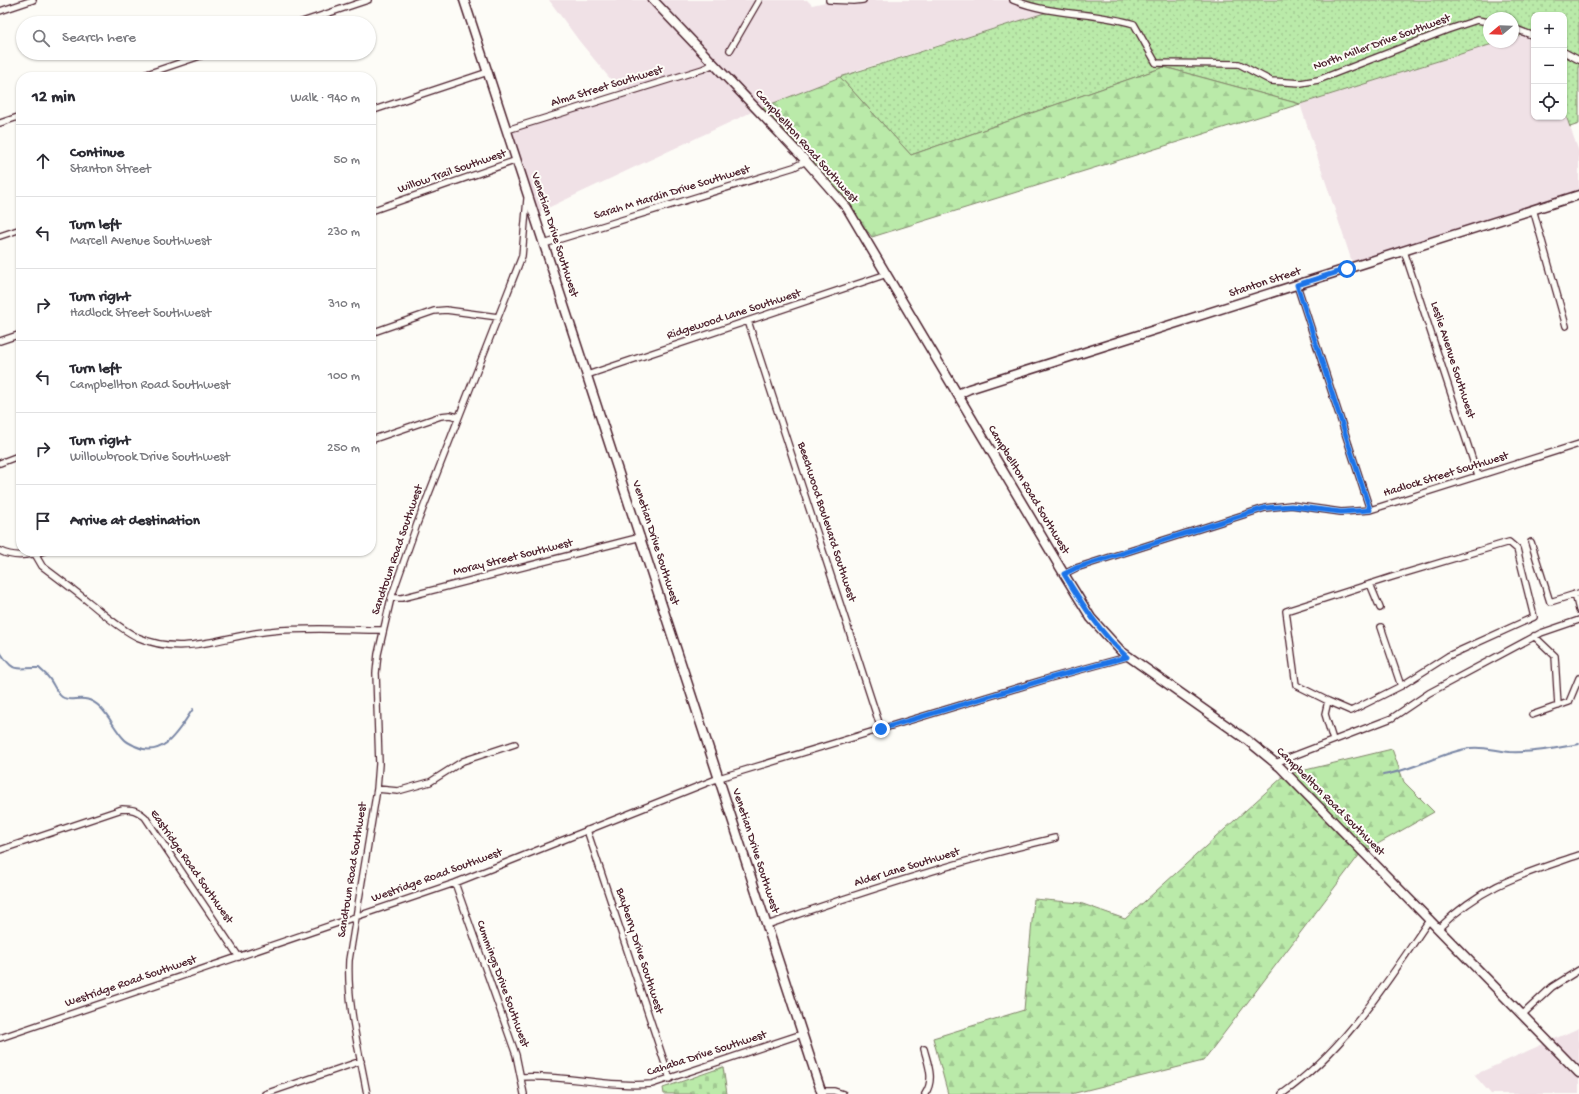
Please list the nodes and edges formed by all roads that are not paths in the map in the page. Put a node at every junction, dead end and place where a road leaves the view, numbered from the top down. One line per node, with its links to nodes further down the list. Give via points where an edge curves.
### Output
1 (33, 0): 9 (street)
2 (368, 0): 10 (street)
3 (464, 0): 20 (street, Venetian Drive Southwest)
4 (653, 0): 18 (street, Campbellton Road Southwest)
5 (759, 0): 14 (street)
6 (829, 0): 7 (street)
7 (863, 0)
8 (1013, 0): 11 (street, North Miller Drive Southwest, via 1045,10 1119,19 1134,24 1156,63 1239,64 1272,81 1284,83 1318,80 1447,30 1477,20)
9 (0, 11)
10 (320, 16)
11 (1483, 21)
12 (1519, 30): 13 (street)
13 (1531, 35)
14 (730, 50)
15 (1567, 54): 17 (street)
16 (189, 60): 19 (street)
17 (1579, 60)
18 (714, 64): 24 (street, Alma Street Southwest); 26 (street, Campbellton Road Southwest)
19 (153, 72)
20 (488, 72): 21 (street); 24 (street, Venetian Drive Southwest)
21 (376, 109)
22 (16, 118): 23 (street)
23 (0, 123)
24 (507, 130): 25 (street, Venetian Drive Southwest)
25 (517, 160): 27 (street, Venetian Drive Southwest); 29 (street, Willow Trail Southwest)
26 (806, 161): 33 (street, Sarah M Hardin Drive Southwest, via 794,167); 35 (street, Campbellton Road Southwest, via 847,208)
27 (528, 193): 33 (street, Venetian Drive Southwest); 37 (street, Sandtown Road Southwest, via 522,256)
28 (1579, 195): 30 (street, Stanton Street)
29 (376, 209)
30 (1533, 209): 34 (street, Stanton Street); 39 (street)
31 (16, 231): 32 (street)
32 (0, 236)
33 (544, 244): 43 (street, Venetian Drive Southwest)
34 (1404, 251): 36 (street, Stanton Street); 50 (street, Leslie Avenue Southwest)
35 (887, 274): 38 (street, Ridgewood Lane Southwest); 44 (street, Campbellton Road Southwest)
36 (1297, 285): 44 (street, Stanton Street); 51 (street)
37 (498, 317): 40 (street, via 446,310 434,311); 45 (street, Sandtown Road Southwest)
38 (748, 322): 43 (street, Ridgewood Lane Southwest); 73 (street, Beechwood Boulevard Southwest)
39 (1566, 326)
40 (376, 331)
41 (16, 336): 42 (street)
42 (0, 341)
43 (587, 375): 52 (street, Venetian Drive Southwest)
44 (958, 394): 57 (street, Campbellton Road Southwest)
45 (458, 417): 46 (street, via 441,416); 60 (street, Sandtown Road Southwest)
46 (376, 438)
47 (1579, 444): 50 (street, Hadlock Street Southwest)
48 (16, 457): 49 (street)
49 (0, 463)
50 (1478, 476): 51 (street, Hadlock Street Southwest)
51 (1370, 510): 57 (street, Hadlock Street Southwest, via 1341,512 1291,506 1265,508)
52 (641, 537): 60 (street, Moray Street Southwest, via 402,598); 77 (street, Venetian Drive Southwest)
53 (1530, 542): 59 (street, via 1550,602)
54 (0, 551): 55 (street)
55 (16, 556)
56 (36, 556): 65 (street, via 42,566 117,625 137,637 160,644 179,647 199,646 272,630)
57 (1064, 574): 67 (street, Campbellton Road Southwest, via 1091,618)
58 (1370, 584): 61 (street); 69 (street, via 1509,542 1517,549 1534,616 1448,656); 70 (street, via 1286,611 1296,685)
59 (1577, 593): 62 (street)
60 (391, 598): 65 (street, Sandtown Road Southwest)
61 (1380, 608)
62 (1579, 610)
63 (1579, 620): 66 (street)
64 (1381, 627): 69 (street)
65 (383, 630): 78 (street, Sandtown Road Southwest, via 376,673 379,764)
66 (1534, 636): 71 (street, via 1555,656); 74 (street, via 1429,693 1392,718)
67 (1127, 657): 73 (street, Westridge Road Southwest); 76 (street, Campbellton Road Southwest)
68 (1579, 678): 71 (street, via 1569,702)
69 (1401, 686): 70 (street, via 1350,711)
70 (1328, 701): 74 (street, via 1325,714)
71 (1558, 706): 72 (street)
72 (1532, 715)
73 (881, 729): 77 (street, Westridge Road Southwest)
74 (1334, 740): 76 (street)
75 (515, 744): 78 (street, via 463,761 430,782 398,791)
76 (1275, 762): 85 (street, Campbellton Road Southwest)
77 (719, 778): 79 (street, Westridge Road Southwest); 86 (street, Venetian Drive Southwest)
78 (377, 789): 84 (street, Sandtown Road Southwest)
79 (587, 830): 83 (street, Westridge Road Southwest); 97 (street, Bayberry Drive Southwest)
80 (1055, 838): 86 (street, Alder Lane Southwest, via 1012,848 846,898)
81 (0, 850): 88 (street, Eastridge Road Southwest, via 122,809 138,811 145,817)
82 (1579, 855): 87 (street, via 1489,888)
83 (454, 883): 84 (street, Westridge Road Southwest); 96 (street, Cummings Drive Southwest, via 516,1055)
84 (356, 917): 88 (street, Westridge Road Southwest); 94 (street, Sandtown Road Southwest, via 348,984)
85 (1430, 919): 87 (street, Campbellton Road Southwest); 104 (street, via 1371,1006 1348,1034 1321,1062)
86 (767, 925): 91 (street, Venetian Drive Southwest)
87 (1439, 928): 90 (street, Campbellton Road Southwest)
88 (239, 957): 92 (street, Westridge Road Southwest)
89 (1579, 970): 90 (street, via 1552,987)
90 (1522, 1015): 95 (street, Campbellton Road Southwest)
91 (802, 1034): 97 (street, Cahaba Drive Southwest); 98 (street, Venetian Drive Southwest)
92 (0, 1038)
93 (924, 1049): 103 (street, via 930,1068 930,1082)
94 (361, 1061): 99 (street); 100 (street, Sandtown Road Southwest)
95 (1579, 1073)
96 (521, 1077): 97 (street, Cahaba Drive Southwest, via 540,1076 634,1086); 101 (street, Cummings Drive Southwest)
97 (670, 1079)
98 (821, 1092): 102 (street, via 834,1091)
99 (265, 1094)
100 (367, 1094)
101 (524, 1094)
102 (843, 1094)
103 (925, 1094)
104 (1282, 1094)

